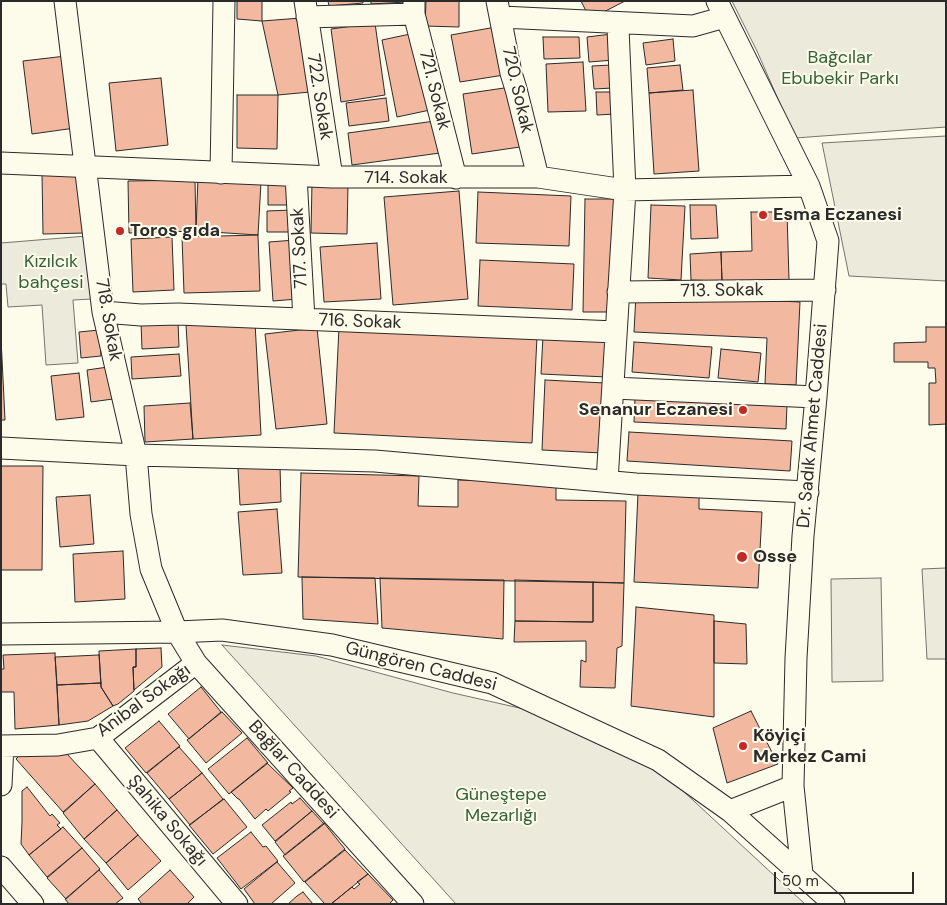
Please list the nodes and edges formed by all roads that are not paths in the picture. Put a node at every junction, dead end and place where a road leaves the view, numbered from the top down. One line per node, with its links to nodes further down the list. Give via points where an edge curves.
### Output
1 (66, 1): 9 (street, 718. Sokak)
2 (224, 1): 10 (street)
3 (414, 8): 4 (street, 722. Sokak); 13 (street, 721. Sokak)
4 (306, 9): 12 (street, 722. Sokak)
5 (499, 9): 6 (street, via 694,26); 14 (street, 720. Sokak, via 511,73)
6 (721, 9): 15 (street, Dr. Sadık Ahmet Caddesi)
7 (618, 28): 16 (street)
8 (1, 163): 9 (street, 714. Sokak)
9 (87, 167): 10 (street, 714. Sokak); 19 (street, 718. Sokak)
10 (221, 173): 11 (street, 714. Sokak)
11 (296, 176): 12 (street, 714. Sokak); 20 (street, 717. Sokak)
12 (332, 178): 13 (street, 714. Sokak)
13 (456, 178): 14 (street, 714. Sokak)
14 (538, 178): 16 (street, 714. Sokak)
15 (809, 186): 16 (street, 714. Sokak); 17 (street, Dr. Sadık Ahmet Caddesi, via 828,241)
16 (625, 190): 18 (street)
17 (825, 290): 18 (street, 713. Sokak); 23 (street, Dr. Sadık Ahmet Caddesi)
18 (618, 292): 21 (street)
19 (104, 312): 20 (street, 716. Sokak); 25 (street, 718. Sokak)
20 (304, 319): 21 (street, 716. Sokak)
21 (616, 332): 22 (street)
22 (613, 388): 23 (street); 26 (street)
23 (816, 396): 27 (street, Dr. Sadık Ahmet Caddesi)
24 (1, 448): 25 (street)
25 (136, 455): 26 (street, via 375,461); 28 (street, 718. Sokak, via 141,514 151,569)
26 (607, 480): 27 (street)
27 (808, 492): 34 (street, Dr. Sadık Ahmet Caddesi, via 796,658)
28 (176, 632): 29 (street, Güngören Caddesi); 30 (street, Bağlar Caddesi); 35 (street, Güngören Caddesi, via 222,630 332,645 492,683 658,760)
29 (1, 634)
30 (196, 663): 31 (street, Anibal Sokağı); 40 (street, Bağlar Caddesi)
31 (98, 738): 32 (street, Anibal Sokağı, via 58,745); 39 (street, Şahika Sokağı)
32 (2, 746): 33 (street)
33 (1, 785)
34 (793, 786): 35 (street); 37 (street, Dr. Sadık Ahmet Caddesi)
35 (730, 811): 37 (street, Güngören Caddesi)
36 (1, 867): 38 (street)
37 (802, 874): 41 (street, Güngören Caddesi)
38 (33, 904)
39 (237, 904)
40 (413, 904)
41 (834, 904)

